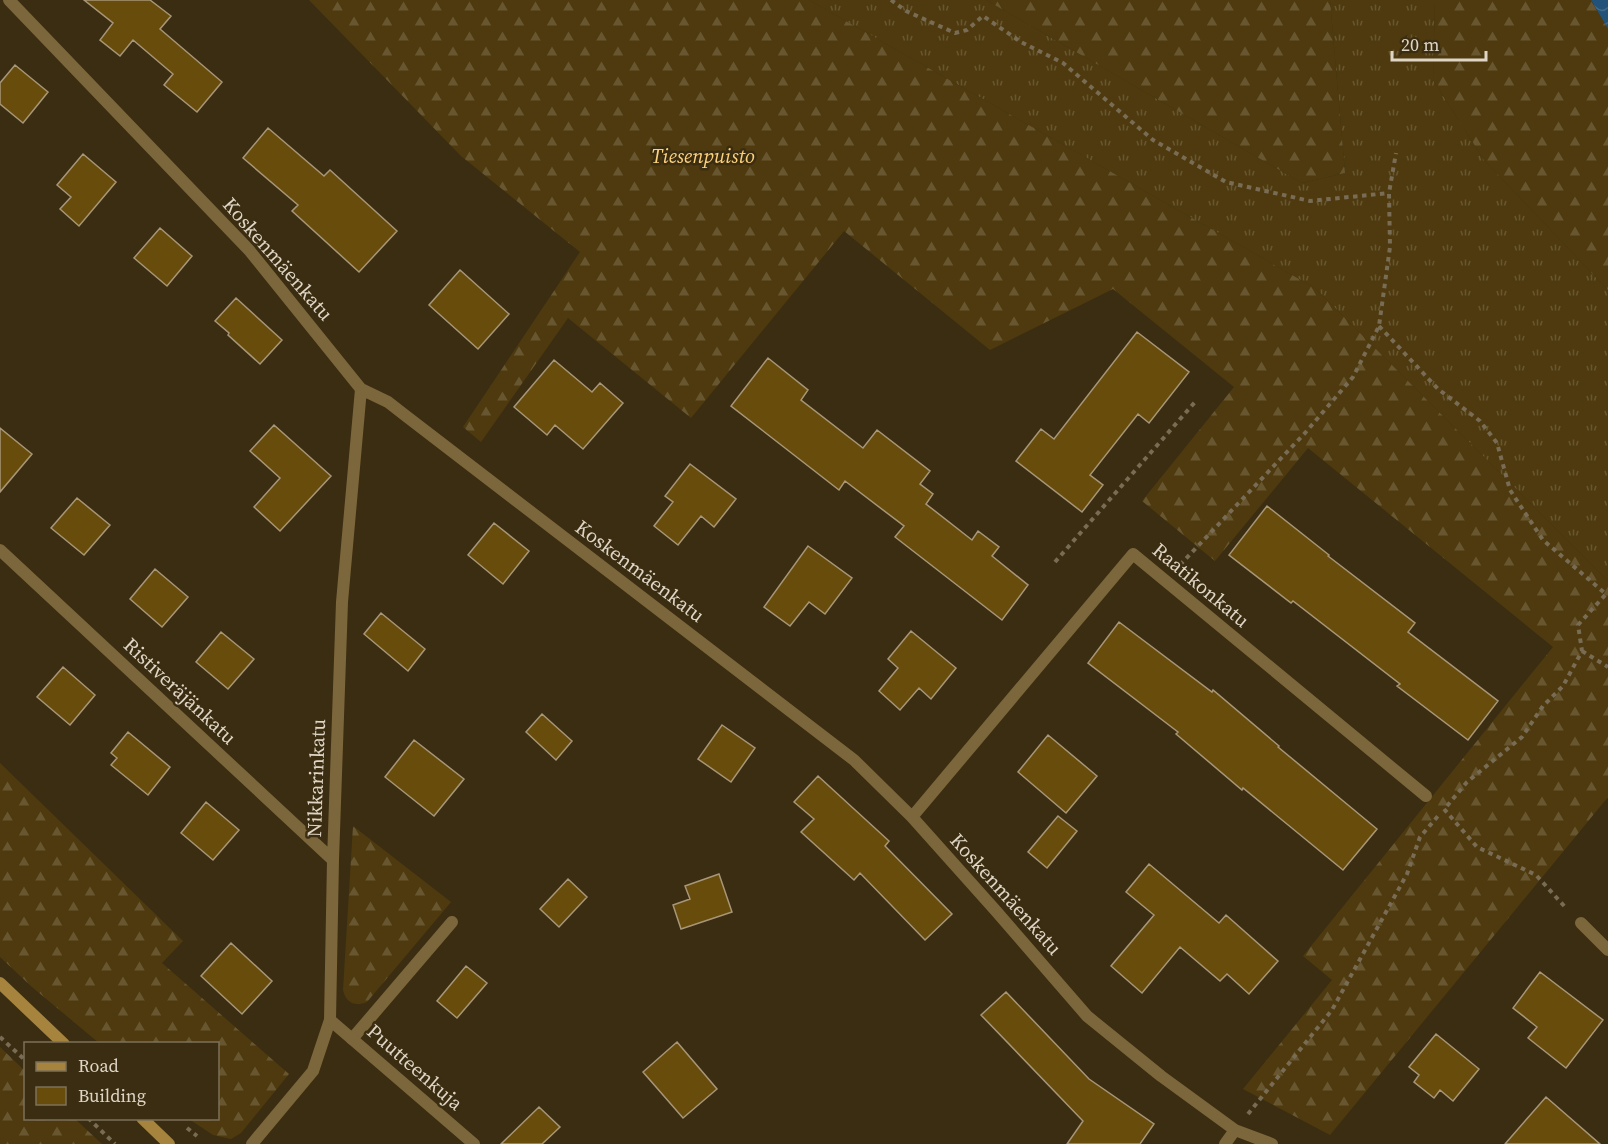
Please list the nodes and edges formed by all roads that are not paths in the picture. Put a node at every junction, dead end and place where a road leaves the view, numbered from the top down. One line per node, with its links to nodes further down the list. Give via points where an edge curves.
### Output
1 (9, 0): 2 (street, Koskenmäenkatu, via 249,250)
2 (361, 389): 5 (street, Koskenmäenkatu, via 388,402 845,753); 6 (street, Nikkarinkatu, via 342,602)
3 (0, 550): 6 (street, Ristiveräjänkatu)
4 (1426, 796): 5 (street, Raatikonkatu, via 1133,554)
5 (912, 818): 15 (street, Koskenmäenkatu, via 1085,1014)
6 (333, 860): 11 (street, Nikkarinkatu)
7 (453, 922): 12 (street)
8 (1581, 923): 9 (street)
9 (1608, 950)
10 (0, 983): 13 (main road)
11 (330, 1020): 12 (street, Puutteenkuja); 17 (street, Nikkarinkatu, via 312,1071)
12 (352, 1039): 18 (street, Puutteenkuja)
13 (62, 1042)
14 (143, 1120): 16 (main road)
15 (1235, 1130): 19 (street); 20 (street, Koskenmäenkatu)
16 (169, 1144)
17 (252, 1144)
18 (474, 1144)
19 (1225, 1144)
20 (1272, 1144)

